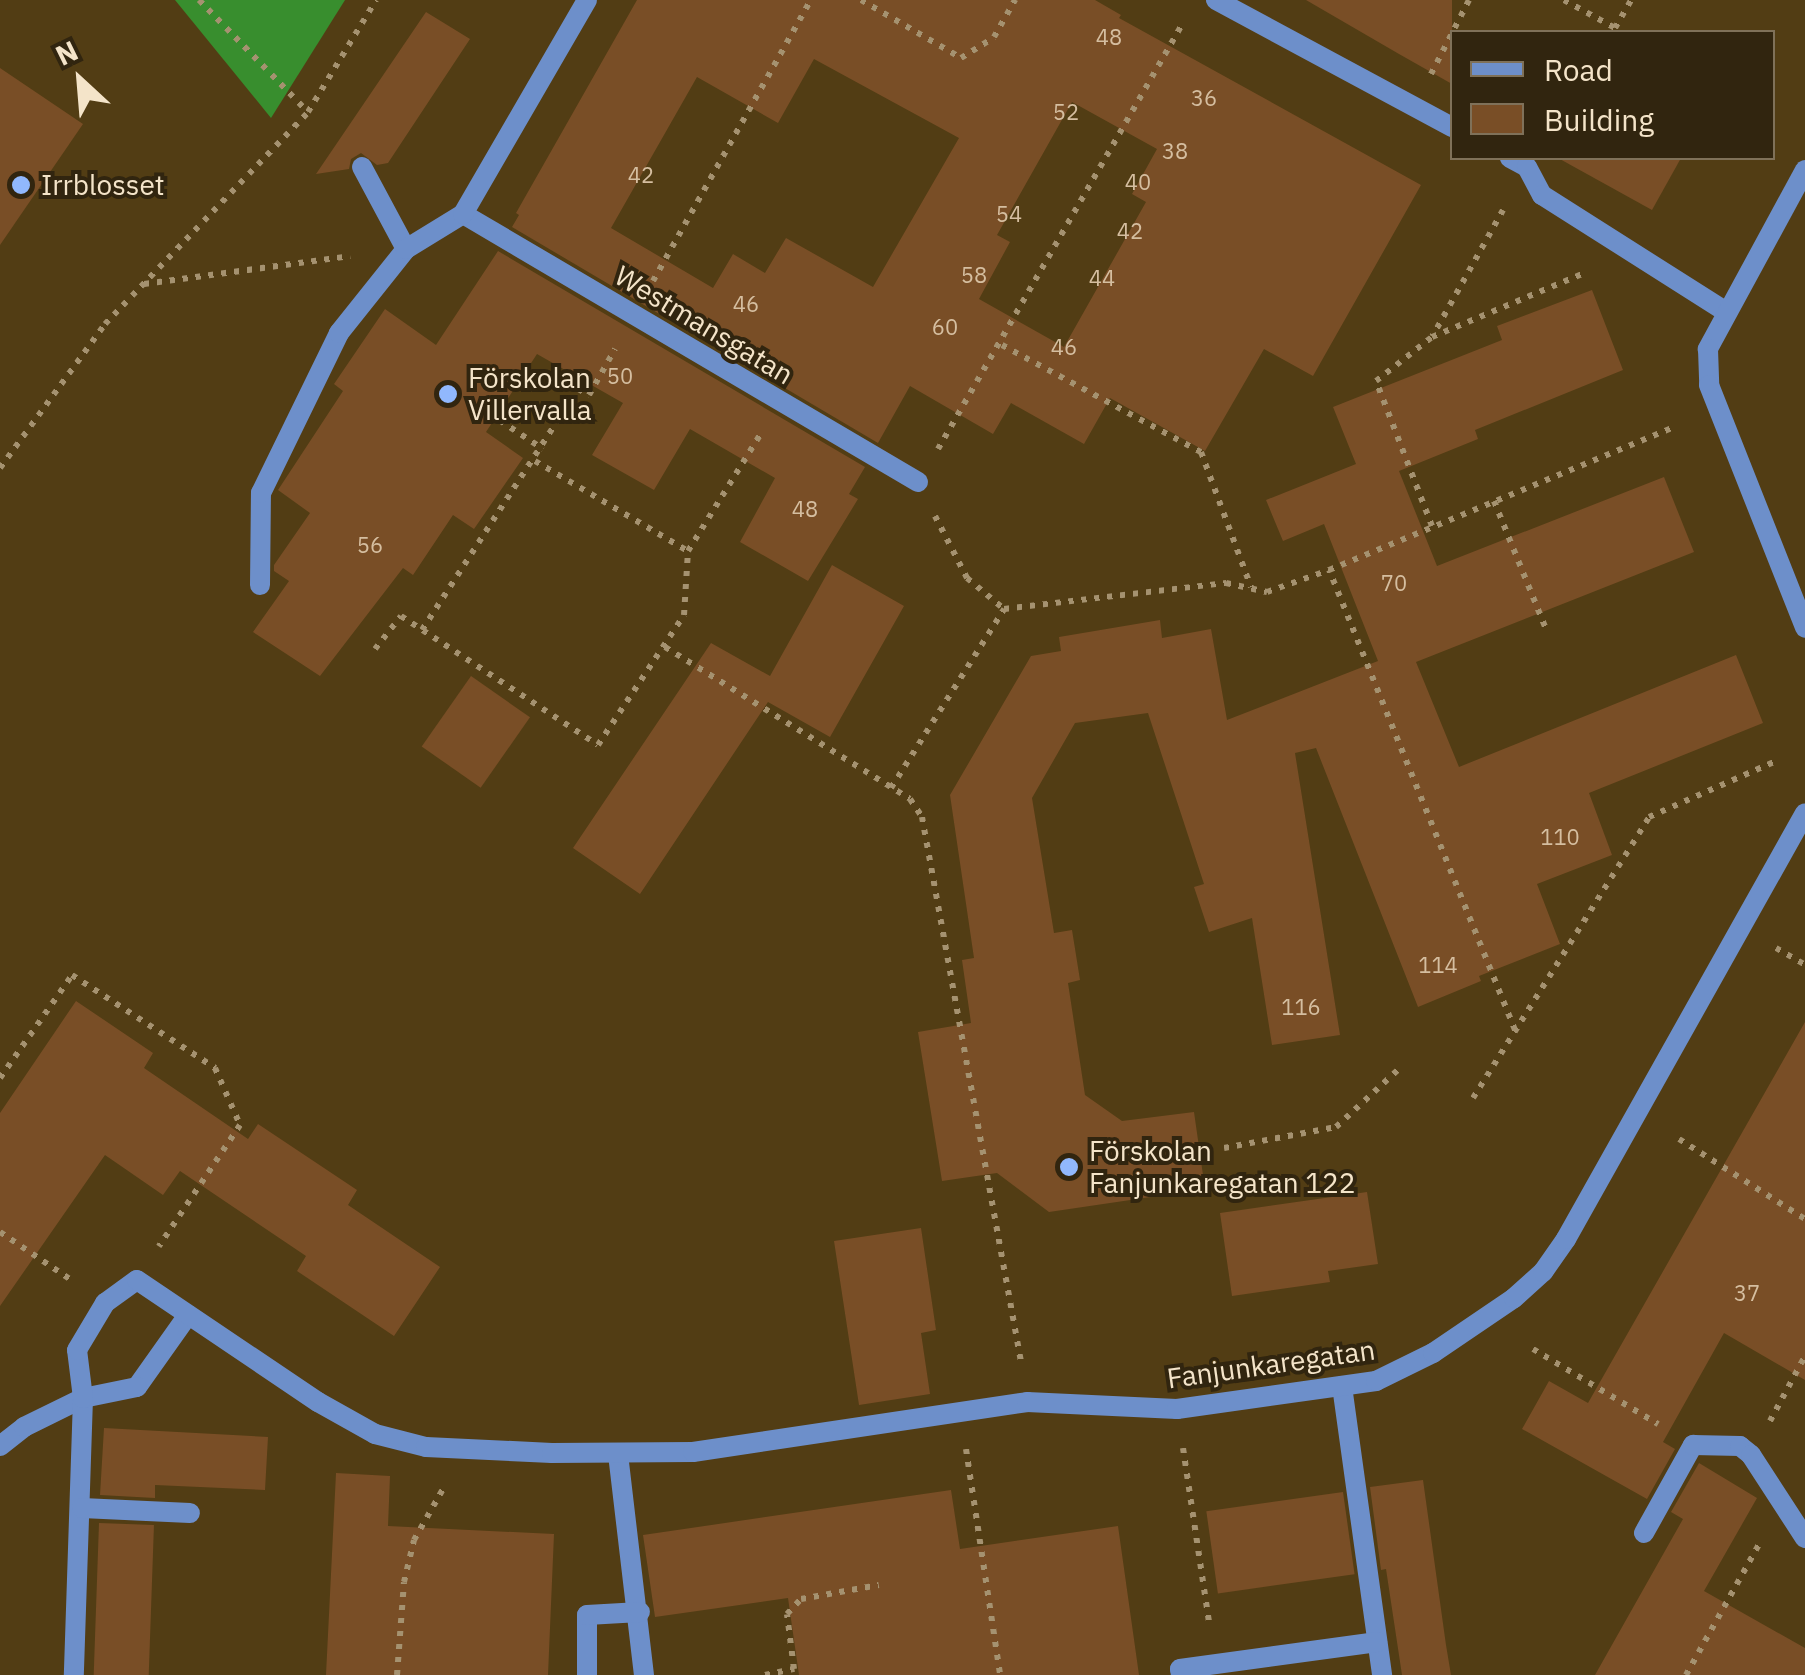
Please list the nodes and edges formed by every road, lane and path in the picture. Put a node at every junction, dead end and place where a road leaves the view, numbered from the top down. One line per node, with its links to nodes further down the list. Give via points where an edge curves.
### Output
1 (199, 0): 14 (path)
2 (376, 0): 14 (path)
3 (586, 0): 19 (street)
4 (861, 0): 5 (path, via 961,58 994,37)
5 (1015, 0)
6 (1216, 0): 13 (street)
7 (1470, 0): 11 (path)
8 (1564, 0): 9 (path, via 1615,28)
9 (1631, 0)
10 (1187, 17): 25 (path)
11 (1454, 30)
12 (1450, 38): 13 (path)
13 (1414, 106): 15 (street)
14 (308, 112): 22 (path)
15 (1450, 126)
16 (1518, 162): 21 (street, via 1542,195); 24 (path)
17 (362, 168): 20 (street)
18 (1805, 170): 23 (street)
19 (463, 214): 20 (street); 26 (street, Westmansgatan)
20 (406, 249): 22 (path); 37 (street, via 339,333 261,493)
21 (1634, 252): 23 (street); 24 (path)
22 (143, 284): 31 (path, via 105,324)
23 (1725, 311): 40 (street, via 1708,349 1709,385)
24 (1432, 337): 34 (path, via 1376,381)
25 (1002, 344): 32 (path); 38 (path, via 1201,452)
26 (780, 402): 32 (street, Westmansgatan); 35 (path)
27 (478, 406): 29 (path)
28 (1674, 426): 33 (path)
29 (542, 448)
30 (535, 461): 35 (path)
31 (0, 468)
32 (918, 482): 39 (path, via 967,578)
33 (1494, 501): 34 (path); 41 (path)
34 (1432, 526): 36 (path)
35 (688, 551): 42 (path, via 684,616)
36 (1329, 570): 38 (path, via 1267,592); 47 (path)
37 (260, 585)
38 (1251, 588): 39 (path, via 1226,583)
39 (1004, 609): 45 (path)
40 (1805, 628)
41 (1546, 629)
42 (665, 647): 43 (path, via 598,745 400,616); 45 (path)
43 (376, 649)
44 (1776, 761): 47 (path, via 1649,817)
45 (891, 788): 61 (path, via 922,817)
46 (1805, 813): 59 (street, Fanjunkaregatan, via 1542,1272 1433,1354 1376,1381)
47 (1516, 1030): 50 (path)
48 (1400, 1068): 52 (path, via 1336,1128)
49 (0, 1078): 55 (path, via 72,975 215,1068 240,1124)
50 (1473, 1098)
51 (1679, 1139): 53 (path)
52 (1224, 1148)
53 (1805, 1219)
54 (0, 1232): 56 (path)
55 (137, 1280): 56 (street); 57 (street, Fanjunkaregatan)
56 (105, 1303): 60 (street, via 77,1350)
57 (188, 1315): 60 (street, via 137,1387); 66 (street, Fanjunkaregatan, via 375,1434)
58 (1533, 1350): 64 (path)
59 (1342, 1386): 62 (street, Fanjunkaregatan); 75 (street)
60 (83, 1398): 65 (street); 68 (street)
61 (1028, 1402): 62 (street, Fanjunkaregatan); 63 (street, Fanjunkaregatan)
62 (1177, 1410): 76 (path)
63 (960, 1414): 67 (street, Fanjunkaregatan, via 693,1452); 82 (path)
64 (1693, 1445): 70 (street, via 1740,1446); 71 (street)
65 (0, 1446)
66 (466, 1449): 67 (street, Fanjunkaregatan); 78 (path, via 414,1540)
67 (618, 1454): 74 (street)
68 (82, 1508): 69 (street); 77 (street)
69 (190, 1513)
70 (1793, 1518): 72 (street); 85 (path, via 1770,1525)
71 (1644, 1533)
72 (1805, 1538)
73 (879, 1585): 81 (path, via 801,1599 787,1614 794,1668)
74 (640, 1612): 79 (street, via 588,1615); 80 (street)
75 (1377, 1642): 76 (street); 84 (street)
76 (1214, 1664): 83 (street, via 1180,1669)
77 (74, 1675)
78 (397, 1675)
79 (586, 1675)
80 (644, 1675)
81 (765, 1675)
82 (1000, 1675)
83 (1181, 1675)
84 (1382, 1675)
85 (1686, 1675)

